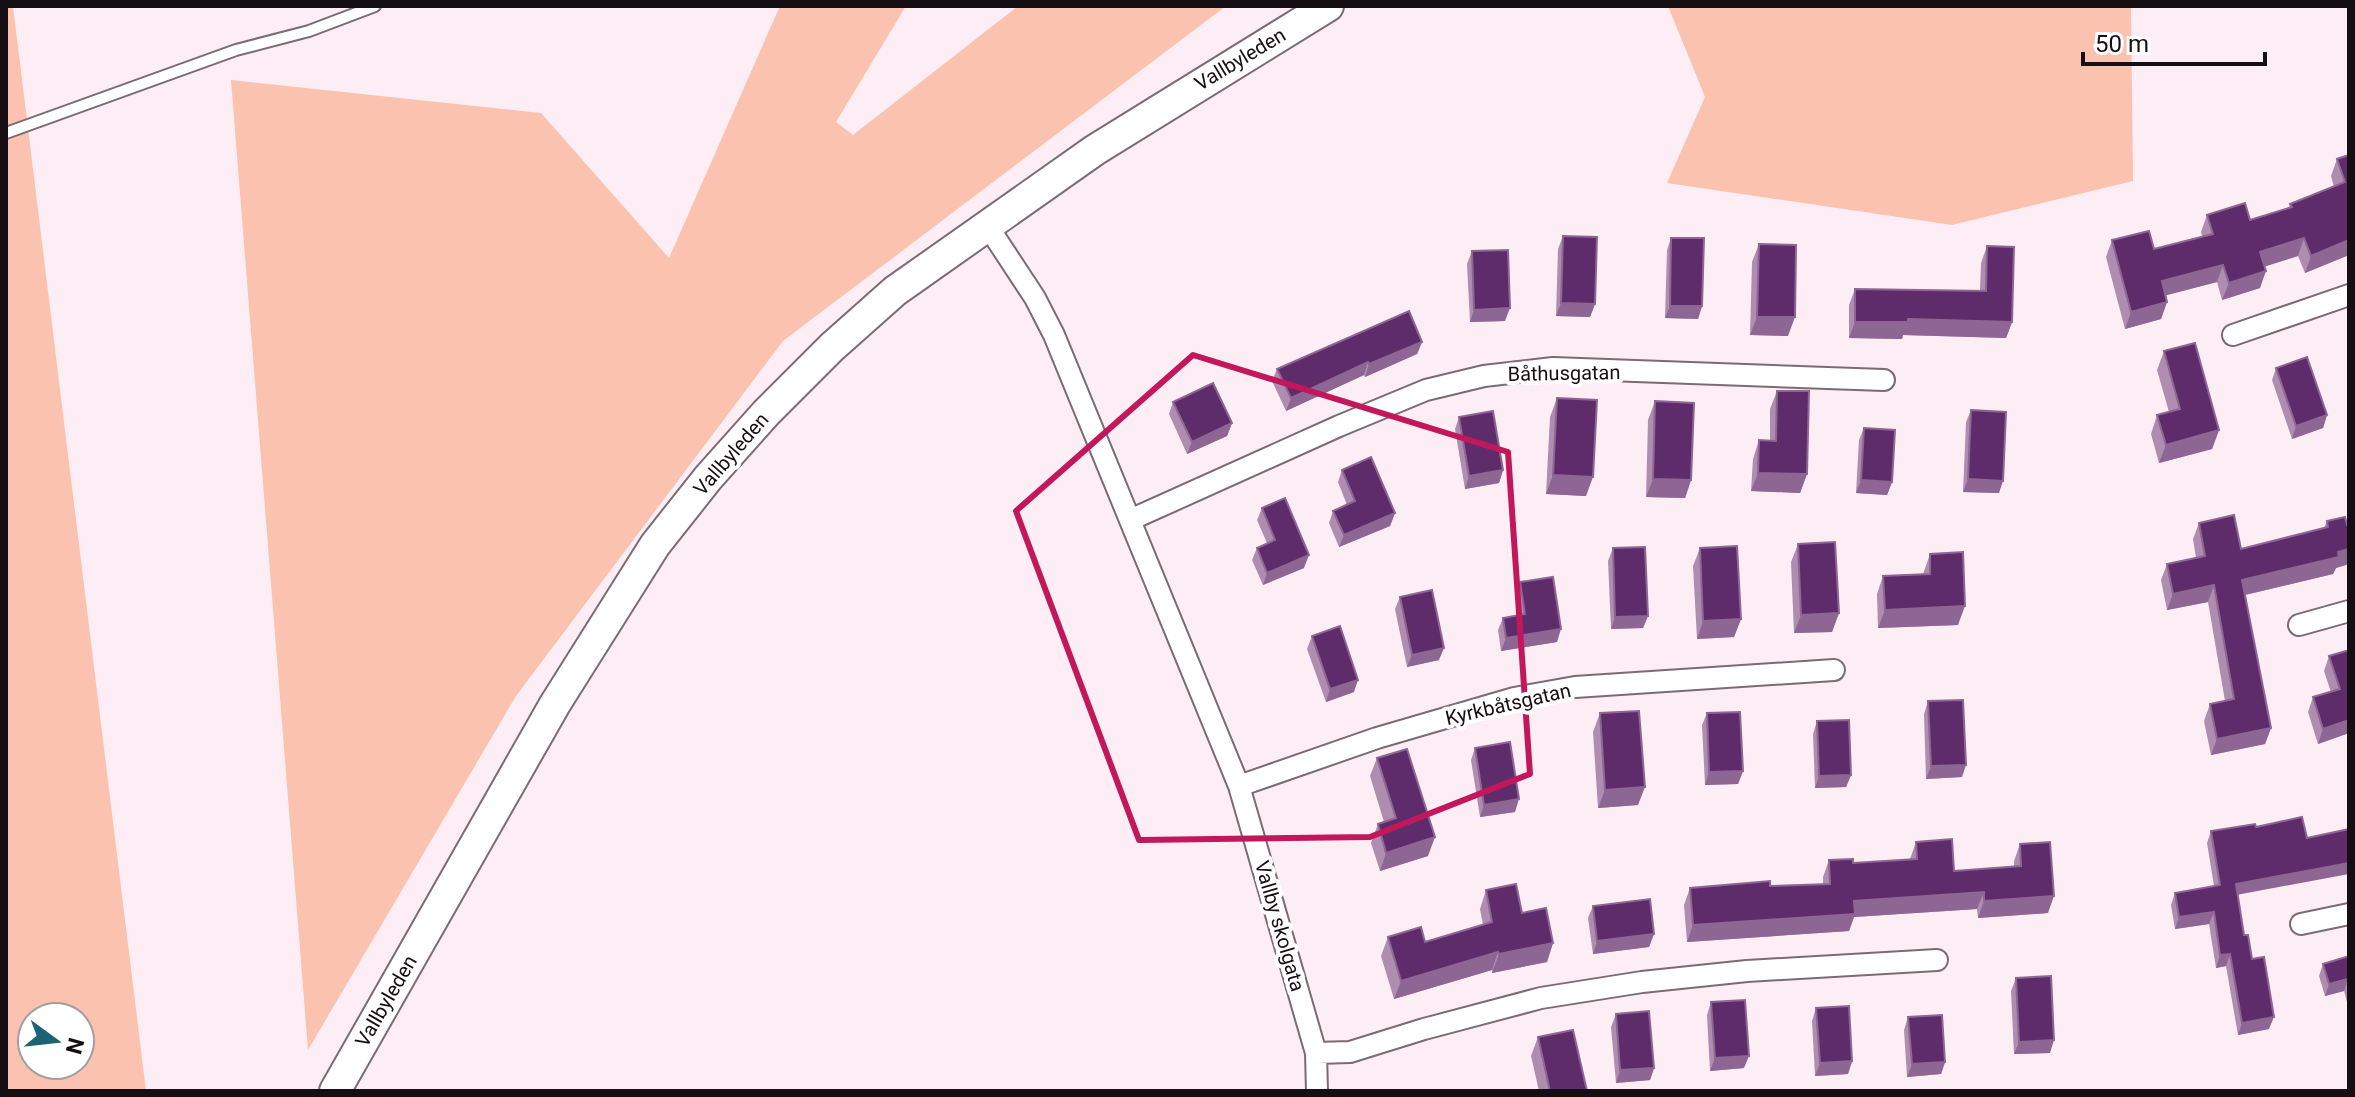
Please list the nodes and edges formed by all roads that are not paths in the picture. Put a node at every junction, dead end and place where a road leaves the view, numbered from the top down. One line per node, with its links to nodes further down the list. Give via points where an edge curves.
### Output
1 (375, 6): 3 (lane)
2 (1328, 6): 4 (main road, Vallbyleden, via 1095,150)
3 (6, 133)
4 (987, 225): 8 (street, Vallby skolgata, via 1054,335); 17 (main road, Vallbyleden, via 895,291 832,347 766,413 655,545 555,704)
5 (2349, 295): 6 (street)
6 (2233, 335)
7 (1884, 380): 8 (street, Båthusgatan, via 1553,368 1484,376 1426,390)
8 (1130, 520): 12 (street, Vallby skolgata)
9 (2349, 611): 10 (street)
10 (2299, 625)
11 (1834, 670): 12 (street, Kyrkbåtsgatan, via 1589,686 1529,695 1377,738)
12 (1239, 786): 16 (street, Vallby skolgata)
13 (2349, 914): 14 (street)
14 (2301, 924)
15 (1937, 960): 16 (street, via 1642,982 1541,998 1350,1052)
16 (1316, 1053): 18 (street, Vallby skolgata)
17 (335, 1091)
18 (1317, 1091)

